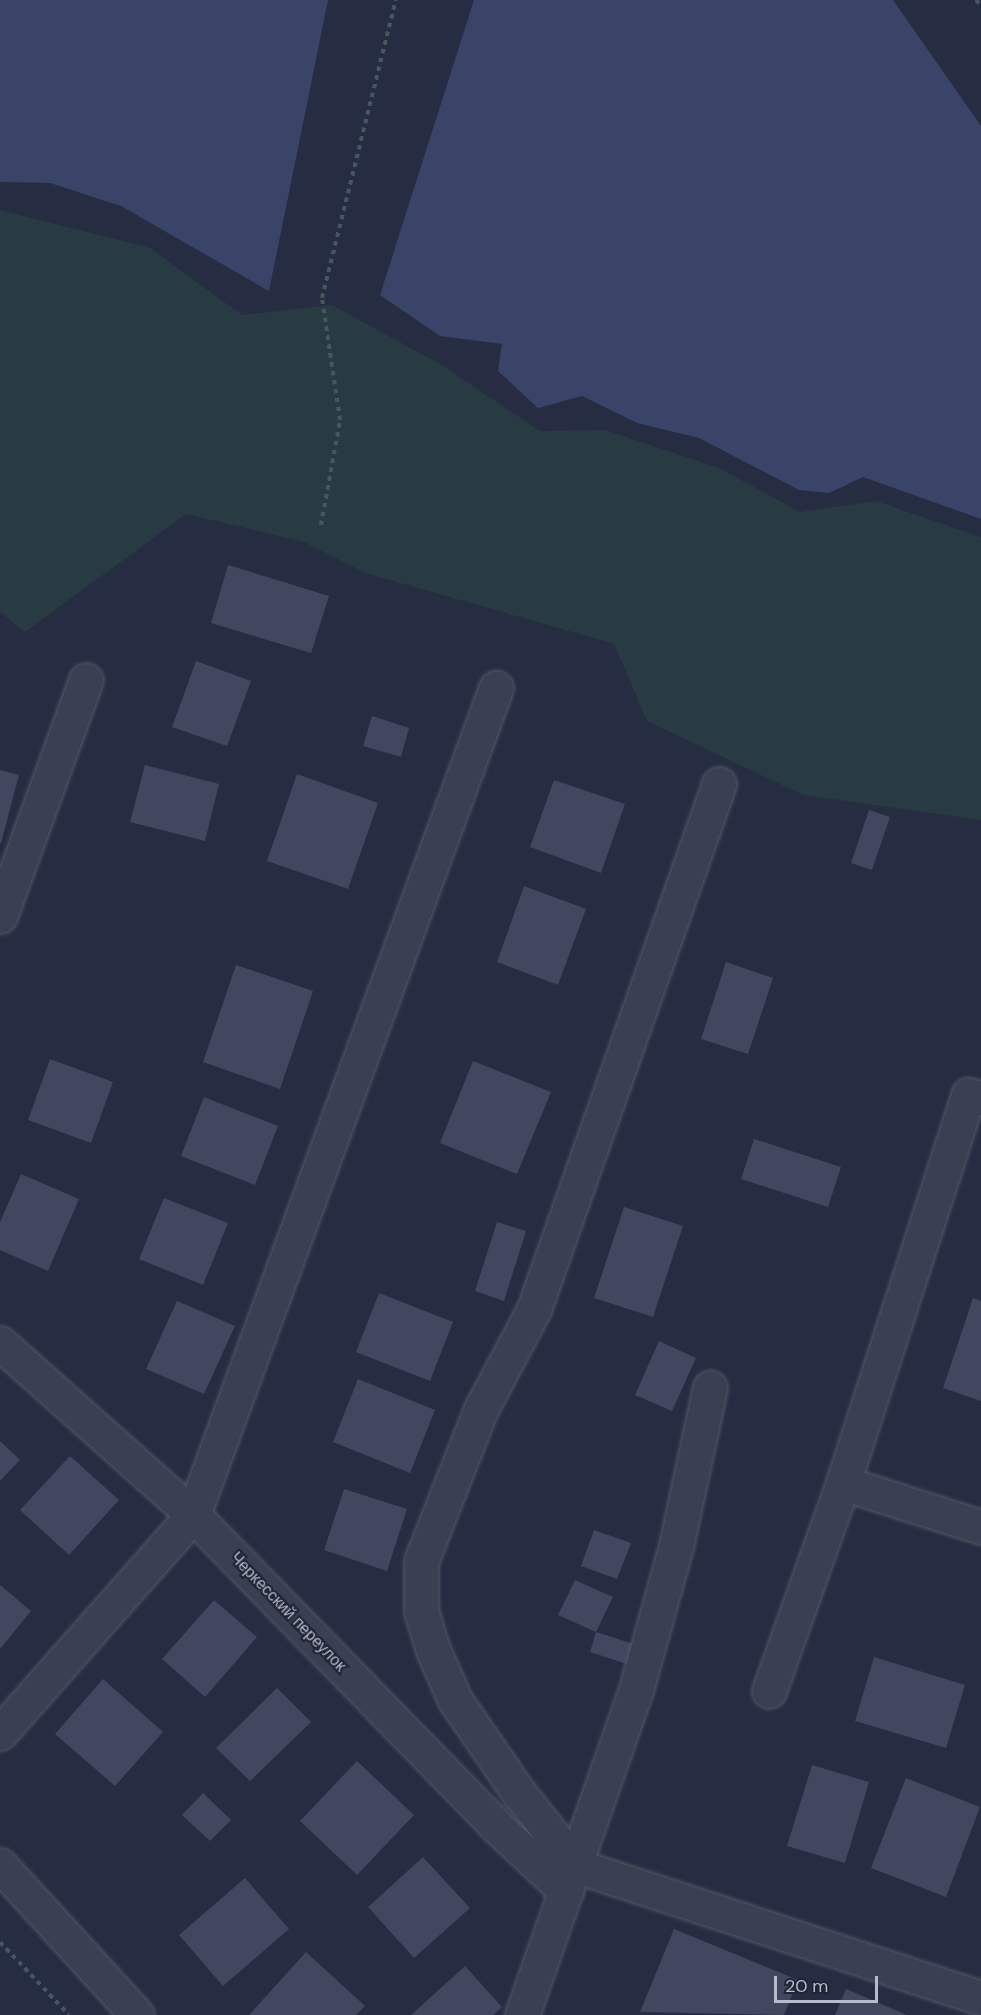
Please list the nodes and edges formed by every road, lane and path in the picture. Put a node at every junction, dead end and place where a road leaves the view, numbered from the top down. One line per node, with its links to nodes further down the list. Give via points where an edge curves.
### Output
1 (396, 0): 4 (path, via 322,298 340,420)
2 (976, 0): 3 (path)
3 (981, 6)
4 (321, 525)
5 (86, 680): 8 (street)
6 (496, 688): 13 (street)
7 (719, 784): 18 (street, via 534,1309 481,1410 421,1561 421,1611 455,1700 519,1793)
8 (0, 916)
9 (974, 1096): 12 (street)
10 (0, 1343): 13 (street, Черкесский переулок)
11 (710, 1388): 18 (street, via 673,1557 637,1686)
12 (843, 1483): 14 (street); 15 (street)
13 (193, 1515): 16 (street); 18 (street, Черкесский переулок, via 496,1826)
14 (981, 1527)
15 (769, 1691)
16 (0, 1733)
17 (0, 1865): 22 (street)
18 (571, 1879): 20 (street); 23 (street)
19 (0, 1942): 21 (path)
20 (981, 1998)
21 (69, 2015)
22 (137, 2015)
23 (522, 2015)

